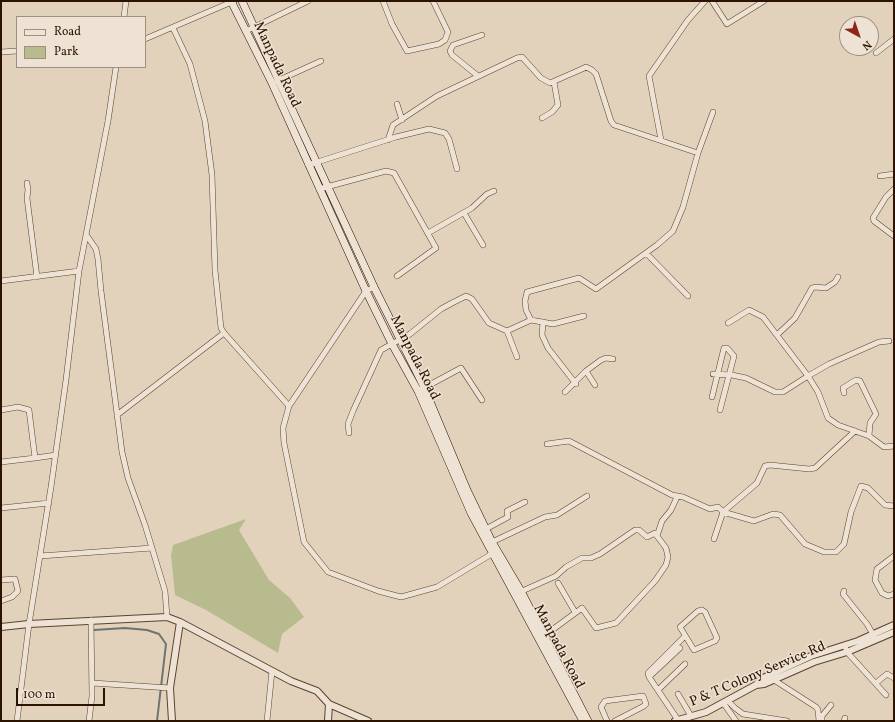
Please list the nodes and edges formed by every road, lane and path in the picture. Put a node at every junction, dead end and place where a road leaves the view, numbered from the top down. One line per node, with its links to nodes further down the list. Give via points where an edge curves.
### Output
1 (126, 1): 10 (street)
2 (232, 1): 12 (street); 13 (main road, Manpada Road)
3 (242, 1): 11 (main road, Manpada Road)
4 (308, 1): 11 (street)
5 (383, 1): 6 (street, via 407,51 446,40 448,32)
6 (432, 1)
7 (705, 1): 31 (street, via 688,20 649,76)
8 (712, 1): 9 (street, via 728,24)
9 (764, 1)
10 (124, 16)
11 (255, 26): 13 (street); 23 (main road, Manpada Road)
12 (173, 28): 15 (street); 62 (street, via 190,64 204,121 212,175 215,270 221,328)
13 (246, 31): 25 (main road, Manpada Road)
14 (482, 34): 22 (street, via 454,45 450,53)
15 (146, 39)
16 (894, 39): 18 (street)
17 (16, 50): 19 (street)
18 (879, 51)
19 (1, 52)
20 (321, 61): 23 (street)
21 (116, 68): 45 (street)
22 (478, 76): 24 (street, via 522,57 546,82); 29 (street, via 437,96)
23 (279, 79): 25 (street); 33 (main road, Manpada Road)
24 (554, 82): 28 (street, via 558,105); 31 (street, via 586,67 592,70 596,74 614,125)
25 (272, 83): 34 (main road, Manpada Road)
26 (397, 104): 29 (street)
27 (713, 112): 32 (street)
28 (542, 118)
29 (402, 120): 30 (street, via 393,125)
30 (388, 140): 33 (street); 35 (street, via 430,129 445,133)
31 (661, 140): 32 (street)
32 (698, 153): 48 (street, via 673,232)
33 (317, 162): 34 (street); 39 (main road, Manpada Road)
34 (308, 165): 40 (main road, Manpada Road)
35 (457, 168)
36 (894, 174): 37 (street)
37 (880, 176)
38 (26, 183): 51 (street)
39 (327, 186): 40 (street); 44 (street, via 391,171 397,176); 54 (main road, Manpada Road)
40 (319, 189): 55 (main road, Manpada Road)
41 (894, 190): 46 (street, via 886,197 873,218)
42 (494, 191): 43 (street)
43 (464, 213): 44 (street); 47 (street)
44 (428, 233): 50 (street, via 435,250)
45 (87, 236): 49 (street); 83 (street, via 96,249 98,259)
46 (894, 236)
47 (483, 245)
48 (646, 253): 56 (street); 58 (street, via 596,289 579,278 527,292 526,310)
49 (79, 271): 51 (street); 89 (street)
50 (397, 276)
51 (37, 277): 53 (street)
52 (838, 277): 63 (street, via 826,288 812,288 796,318)
53 (1, 281)
54 (374, 287): 55 (street); 64 (main road, Manpada Road)
55 (366, 291): 66 (main road, Manpada Road); 80 (street)
56 (688, 296)
57 (584, 316): 59 (street, via 553,324)
58 (531, 320): 59 (street); 61 (street)
59 (543, 322): 73 (street, via 542,335 548,348)
60 (728, 323): 63 (street, via 749,310 764,316)
61 (507, 331): 64 (street, via 489,323 472,299 466,296 441,309); 67 (street)
62 (224, 333): 80 (street); 83 (street)
63 (778, 334): 72 (street)
64 (399, 340): 66 (street); 75 (main road, Manpada Road)
65 (889, 341): 72 (street, via 879,342)
66 (392, 344): 75 (main road, Manpada Road); 85 (street, via 379,354 348,424)
67 (517, 358)
68 (613, 359): 69 (street, via 601,360)
69 (586, 371): 73 (street); 74 (street)
70 (715, 374): 71 (street); 71 (street, via 725,347 734,356); 78 (street)
71 (729, 374): 72 (street, via 746,378 776,392 783,392); 82 (street)
72 (808, 376): 84 (street, via 818,392 828,418)
73 (576, 384): 76 (street)
74 (595, 385)
75 (421, 389): 79 (street, via 461,368); 99 (main road, Manpada Road)
76 (565, 392)
77 (844, 392): 86 (street, via 843,388 856,380 860,382 876,414 870,423)
78 (712, 397)
79 (482, 400)
80 (289, 406): 104 (street, via 283,428 284,443 304,542 328,572 401,597 437,587)
81 (1, 410): 90 (street, via 18,407 29,410)
82 (720, 410)
83 (117, 415): 103 (street, via 128,478)
84 (855, 431): 86 (street); 98 (street, via 815,468 765,466 757,483)
85 (349, 433)
86 (870, 436): 88 (street, via 884,447)
87 (547, 444): 93 (street, via 569,441 603,457 649,484)
88 (894, 446)
89 (56, 455): 90 (street); 95 (street)
90 (35, 458): 91 (street)
91 (1, 462)
92 (587, 496): 102 (street, via 557,515 545,517)
93 (677, 496): 98 (street, via 710,509 718,507); 100 (street, via 671,510 662,521)
94 (524, 502): 99 (street, via 507,511 508,517)
95 (48, 504): 97 (street); 105 (street)
96 (894, 506): 98 (street, via 885,505 868,488 861,486 844,544 836,552 824,552 805,544 780,514 754,521)
97 (1, 508)
98 (723, 512): 101 (street)
99 (483, 531): 102 (main road, Manpada Road)
100 (657, 536): 110 (street, via 655,533 647,537 639,530 635,530 600,554 582,558 556,576); 113 (street, via 666,548 666,565 655,581 616,623 596,628 583,609)
101 (714, 539)
102 (490, 543): 104 (main road, Manpada Road)
103 (152, 548): 105 (street); 114 (street, via 165,590)
104 (495, 552): 110 (main road, Manpada Road)
105 (40, 556): 117 (street)
106 (894, 556): 111 (street, via 877,569 875,580 882,593 888,596)
107 (1, 580): 112 (street, via 15,579 18,590 12,597)
108 (558, 583): 113 (street)
109 (844, 591): 123 (street, via 843,594)
110 (518, 592): 121 (main road, Manpada Road)
111 (894, 594)
112 (1, 601)
113 (576, 612): 121 (street)
114 (167, 617): 115 (street); 116 (street)
115 (91, 620): 117 (street); 131 (street)
116 (180, 622): 127 (street); 134 (street)
117 (28, 624): 119 (street); 143 (street)
118 (894, 625): 120 (street, P & T Colony Service Rd)
119 (1, 628)
120 (891, 634): 123 (street, P & T Colony Service Rd)
121 (541, 636): 149 (main road, Manpada Road)
122 (685, 636): 122 (street, via 681,625 702,610 717,638 694,650); 128 (street, via 650,669)
123 (874, 638): 125 (street, P & T Colony Service Rd)
124 (680, 648): 128 (street)
125 (846, 649): 130 (street, P & T Colony Service Rd); 132 (street); 133 (street, via 811,656 761,679)
126 (685, 664): 135 (street)
127 (272, 671): 139 (street, via 316,691); 146 (street)
128 (649, 677): 135 (street)
129 (894, 678): 132 (street, via 887,674)
130 (774, 680): 133 (street, P & T Colony Service Rd); 154 (street, via 816,707)
131 (92, 683): 134 (street); 144 (street)
132 (876, 684): 137 (street)
133 (756, 685): 138 (street, P & T Colony Service Rd)
134 (170, 688): 145 (street)
135 (658, 690): 142 (street)
136 (678, 694): 141 (street)
137 (886, 695)
138 (726, 702): 141 (street, P & T Colony Service Rd); 152 (street); 153 (street, via 744,714)
139 (329, 704): 147 (street); 148 (street)
140 (830, 705): 155 (street, via 822,716)
141 (691, 716): 142 (street, P & T Colony Service Rd)
142 (679, 720)
143 (17, 721)
144 (89, 721)
145 (172, 721)
146 (267, 721)
147 (328, 721)
148 (368, 721)
149 (586, 721)
150 (607, 721): 151 (street, via 601,707 605,701 643,696 646,704 644,706)
151 (615, 721)
152 (736, 721)
153 (787, 721)
154 (818, 721)
155 (822, 721)

